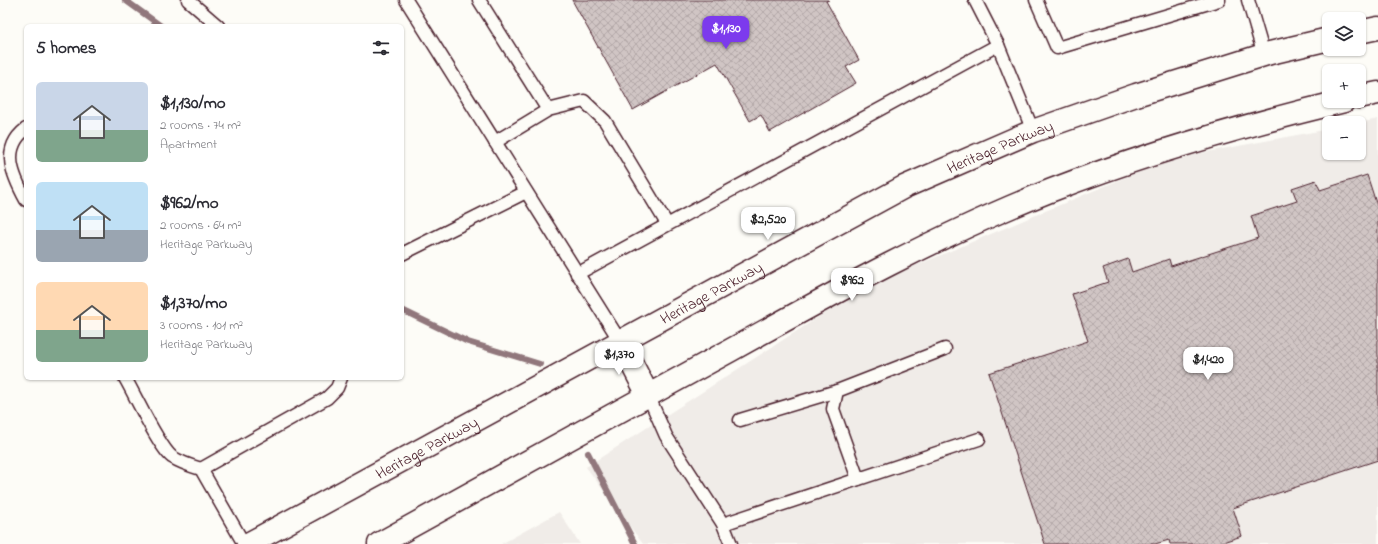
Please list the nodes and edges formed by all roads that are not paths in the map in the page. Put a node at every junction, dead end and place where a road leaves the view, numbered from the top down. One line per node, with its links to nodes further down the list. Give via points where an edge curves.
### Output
1 (188, 0): 9 (lane)
2 (406, 0): 21 (lane)
3 (479, 0): 18 (lane)
4 (975, 0): 13 (lane)
5 (1036, 0): 8 (lane, via 1057,48)
6 (1219, 0): 8 (lane)
7 (1248, 0): 14 (lane)
8 (1198, 3)
9 (216, 24)
10 (1378, 28): 11 (main road)
11 (1366, 31)
12 (1322, 41): 14 (main road, Heritage Parkway)
13 (998, 45): 20 (lane); 24 (lane)
14 (1264, 55): 20 (main road, Heritage Parkway, via 1136,95)
15 (1378, 92): 16 (main road)
16 (1366, 95)
17 (1322, 106): 32 (main road, via 1150,154 1050,191 954,232 850,284)
18 (548, 110): 21 (lane); 24 (lane, via 584,101 605,121)
19 (24, 131): 23 (lane, via 13,144 10,159 13,177)
20 (1033, 131): 27 (main road, Heritage Parkway, via 904,187)
21 (495, 142): 22 (lane)
22 (526, 192): 25 (lane); 26 (lane)
23 (24, 196)
24 (667, 224): 26 (lane)
25 (404, 253)
26 (578, 274): 27 (lane)
27 (620, 341): 32 (main road); 39 (main road, Heritage Parkway)
28 (945, 349): 31 (lane)
29 (126, 380): 35 (lane, via 171,456)
30 (340, 380): 35 (lane, via 337,388 327,398)
31 (837, 391): 33 (lane); 36 (lane, via 833,409)
32 (648, 395): 37 (lane, via 666,436); 40 (main road)
33 (740, 420)
34 (979, 439): 36 (lane)
35 (200, 469): 38 (lane)
36 (858, 479): 37 (lane)
37 (723, 524): 41 (lane)
38 (244, 544)
39 (248, 544)
40 (379, 544)
41 (732, 544)

